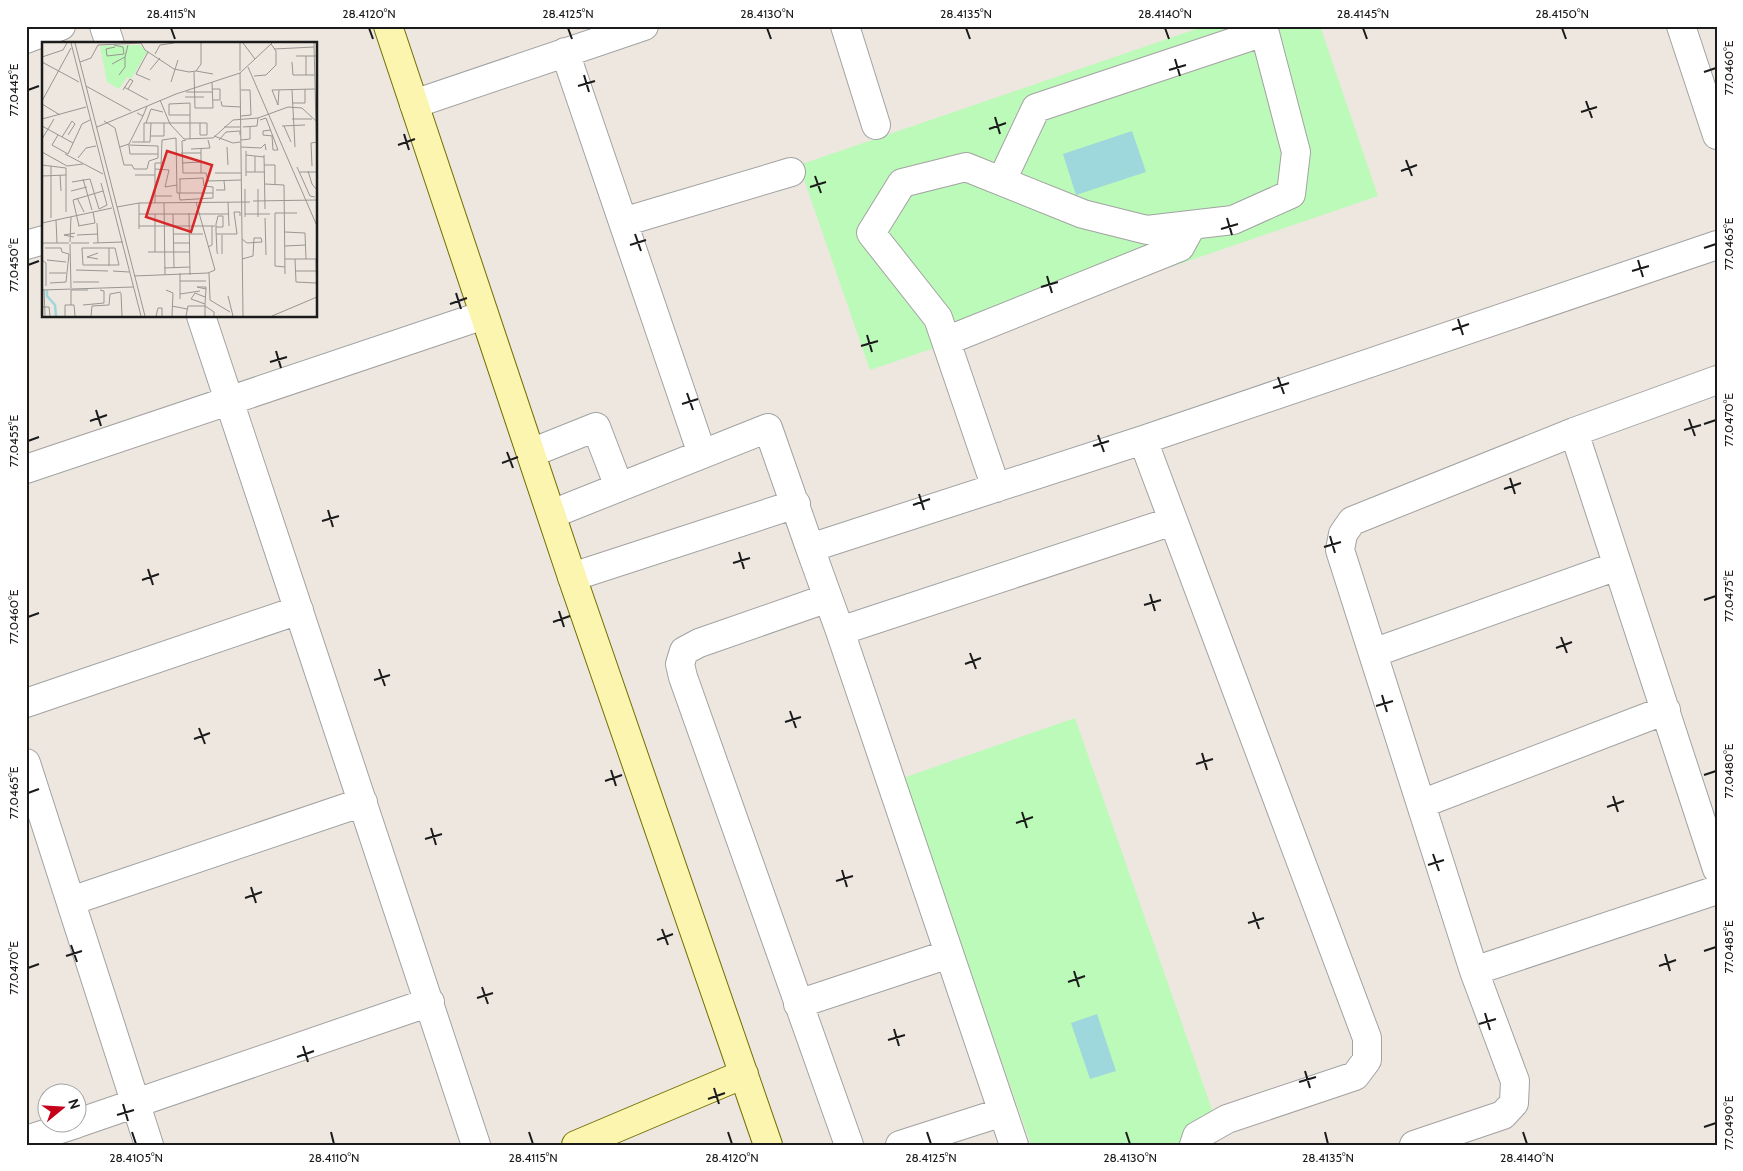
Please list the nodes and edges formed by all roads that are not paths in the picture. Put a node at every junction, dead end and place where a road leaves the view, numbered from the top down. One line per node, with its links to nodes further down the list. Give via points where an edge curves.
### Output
1 (61, 26): 8 (street)
2 (104, 26): 9 (street)
3 (388, 26): 11 (street)
4 (644, 26): 10 (street)
5 (845, 26): 12 (street)
6 (1681, 26): 13 (street)
7 (1264, 29): 15 (street, via 1036,108); 17 (street, via 1296,152 1291,194 1233,220)
8 (26, 39)
9 (109, 42)
10 (565, 52): 11 (street); 16 (street)
11 (414, 104): 21 (street)
12 (876, 125)
13 (1717, 135)
14 (791, 172): 16 (street)
15 (1002, 180): 17 (street, via 1083,214 1148,230); 23 (street, via 966,167 902,183 871,233 938,318)
16 (623, 222): 29 (street)
17 (1192, 225): 23 (street, via 1180,247)
18 (42, 241): 19 (street)
19 (26, 245)
20 (1717, 245): 27 (street)
21 (484, 315): 25 (street); 28 (street)
22 (202, 318): 25 (street)
23 (946, 341): 32 (street)
24 (1717, 380): 26 (street)
25 (229, 401): 30 (street); 40 (street)
26 (1574, 432): 37 (street); 42 (street, via 1352,521 1343,534 1340,550)
27 (1143, 440): 32 (street); 35 (street)
28 (531, 452): 31 (street, via 596,427); 34 (street)
29 (702, 454): 31 (street); 33 (street, via 768,428)
30 (26, 469)
31 (619, 487): 34 (street)
32 (996, 488): 36 (street)
33 (796, 504): 36 (street); 38 (street)
34 (552, 514): 38 (street)
35 (1173, 521): 41 (street); 68 (street, via 1367,1038 1367,1060 1355,1076 1227,1119 1197,1136)
36 (810, 548): 39 (street)
37 (1617, 566): 42 (street); 44 (street)
38 (572, 577): 55 (street)
39 (828, 598): 41 (street); 54 (street, via 699,643 684,651 680,664)
40 (299, 610): 43 (street); 46 (street)
41 (840, 631): 51 (street)
42 (1374, 653): 47 (street)
43 (26, 703)
44 (1666, 710): 47 (street); 48 (street)
45 (26, 763): 50 (street)
46 (363, 802): 50 (street); 53 (street)
47 (1421, 804): 52 (street)
48 (1717, 869)
49 (1717, 890): 52 (street)
50 (71, 902): 56 (street)
51 (949, 954): 54 (street); 57 (street)
52 (1474, 971): 69 (street, via 1515,1081 1514,1103 1503,1115)
53 (430, 1002): 56 (street); 62 (street)
54 (798, 1004): 65 (street)
55 (744, 1074): 63 (street); 64 (street)
56 (136, 1103): 58 (street); 61 (street)
57 (1002, 1112): 66 (street); 67 (street)
58 (88, 1119)
59 (44, 1134): 60 (street)
60 (26, 1140)
61 (149, 1145)
62 (476, 1145)
63 (576, 1145)
64 (768, 1145)
65 (849, 1145)
66 (900, 1145)
67 (1014, 1145)
68 (1194, 1145)
69 (1414, 1145)

